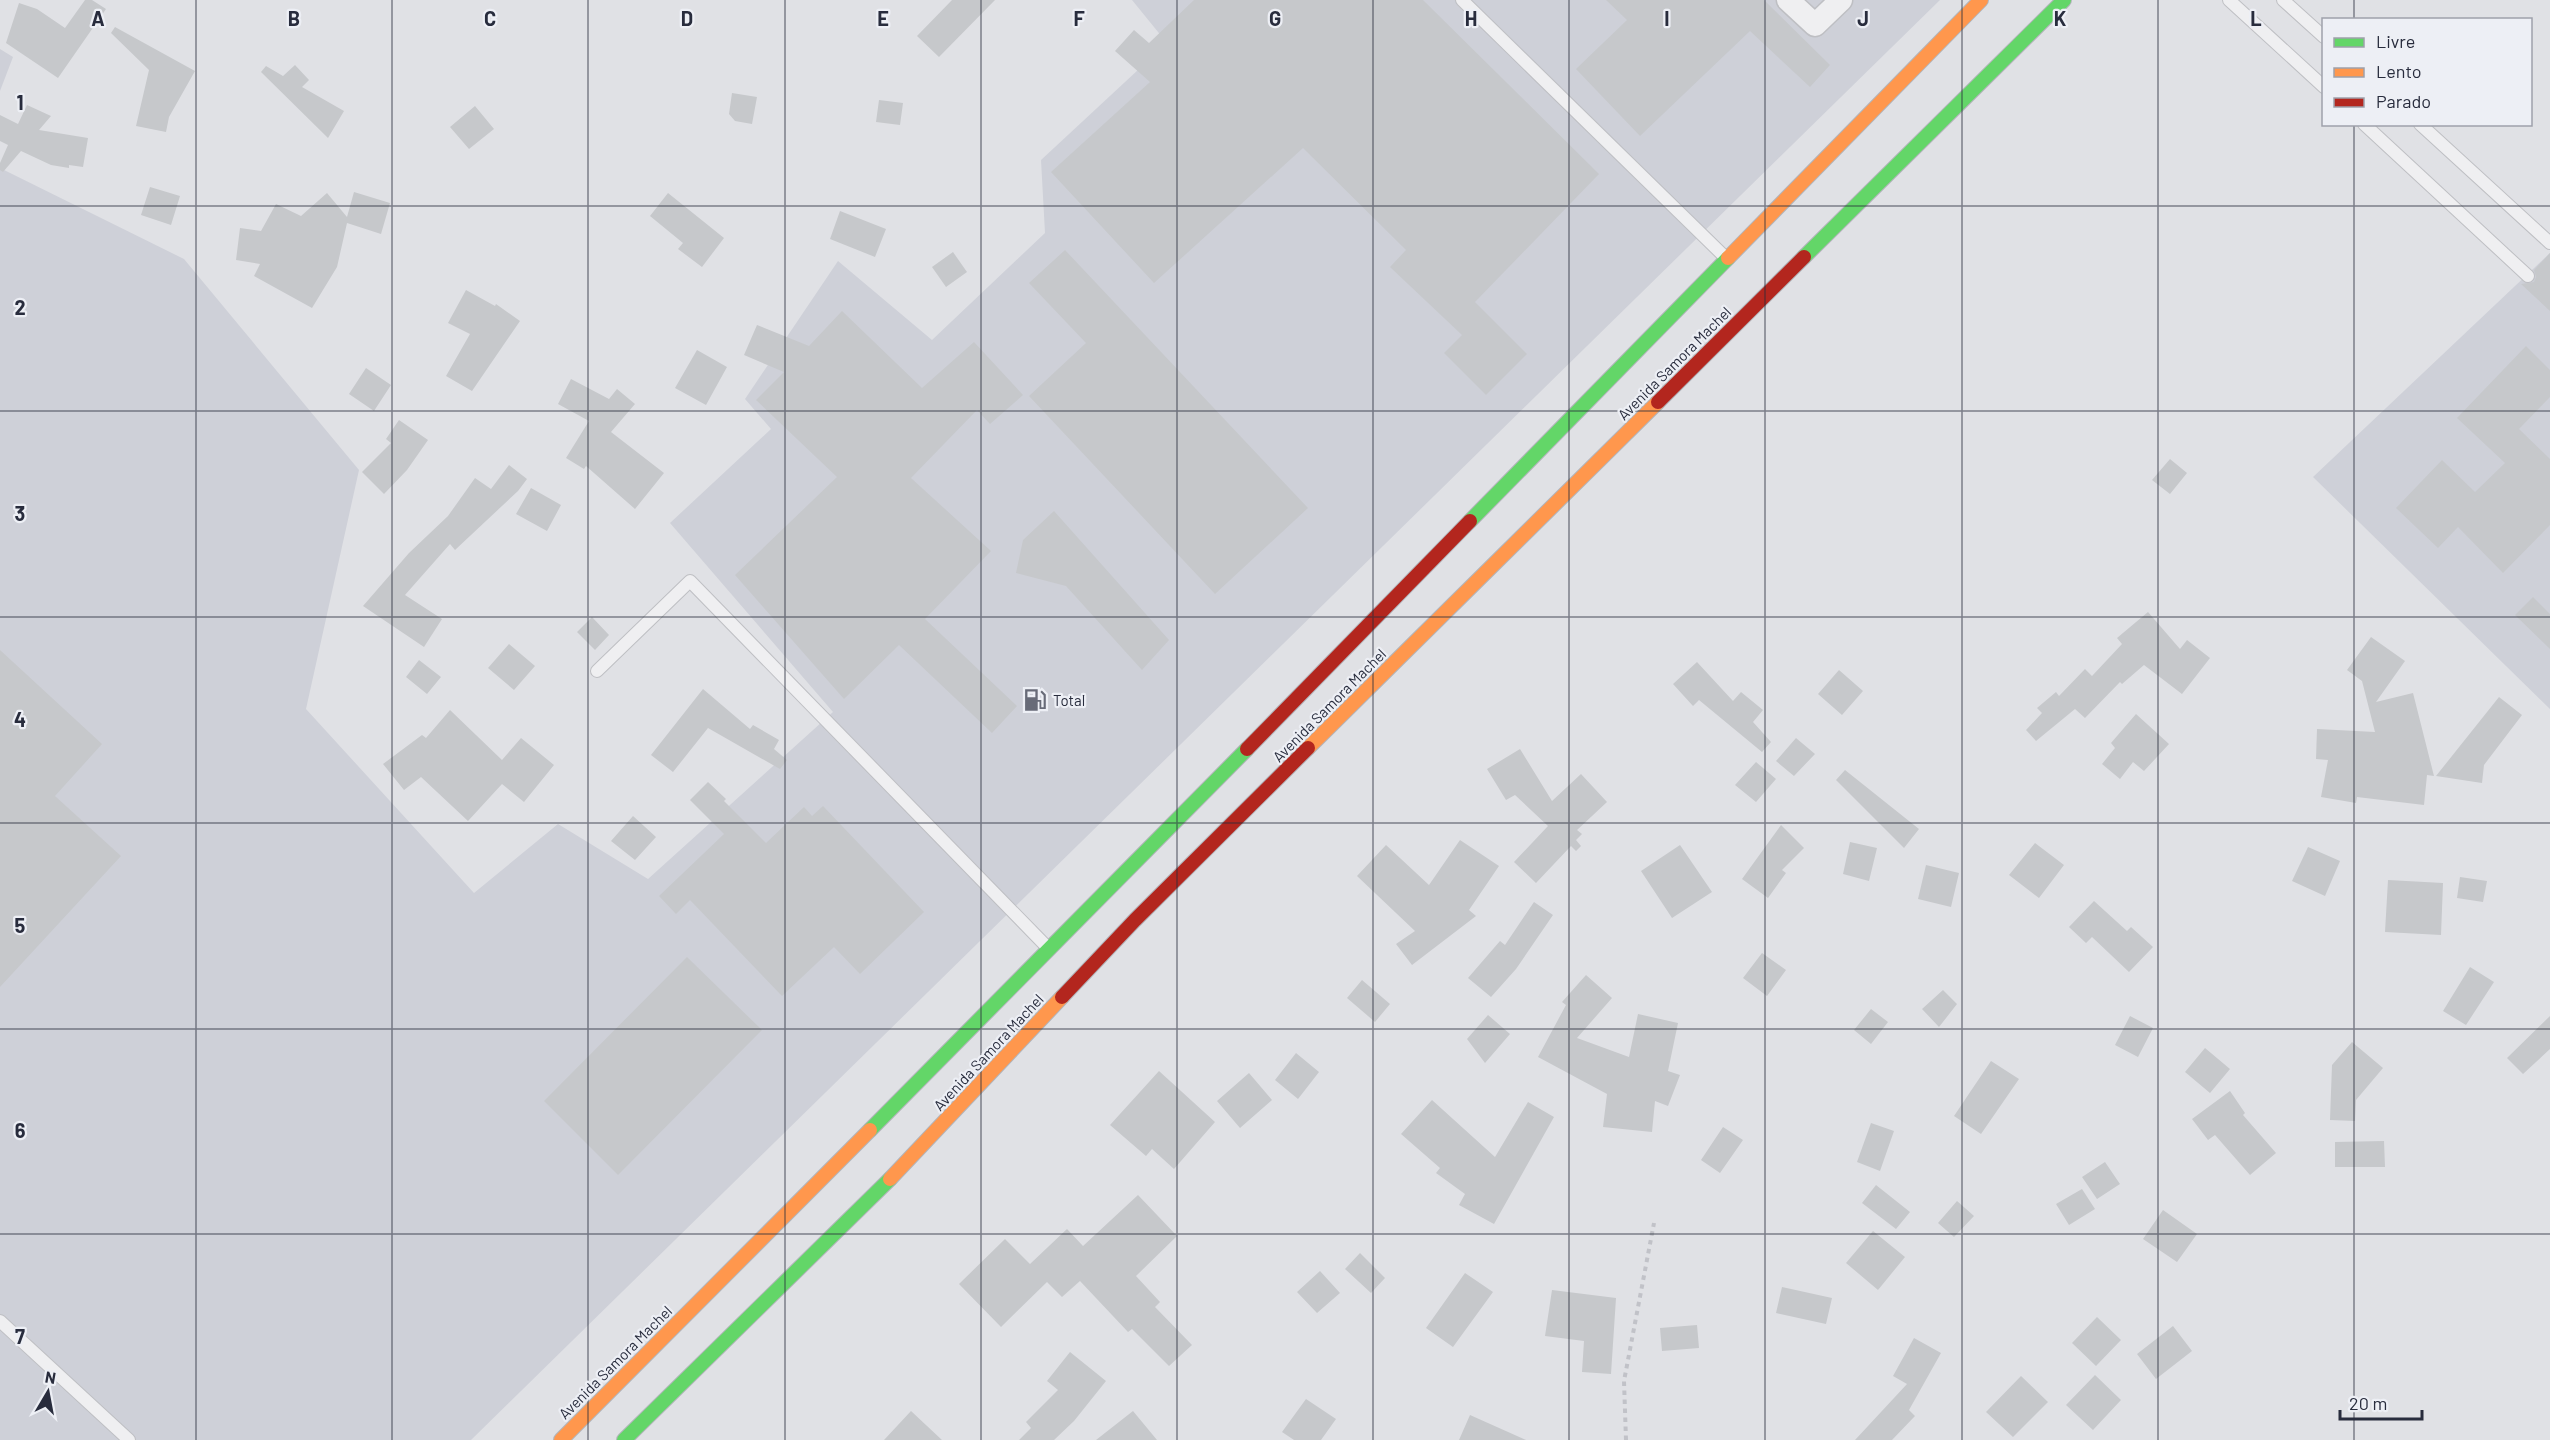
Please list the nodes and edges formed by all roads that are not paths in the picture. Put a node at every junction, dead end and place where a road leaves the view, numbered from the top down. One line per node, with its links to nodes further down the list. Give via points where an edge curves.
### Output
1 (1462, 0): 13 (lane)
2 (1788, 0): 3 (street, via 1815,25)
3 (1841, 0)
4 (1981, 0): 13 (highway, Avenida Samora Machel)
5 (2064, 0): 20 (highway, Avenida Samora Machel, via 1135,920 862,1208)
6 (2229, 0): 9 (lane)
7 (2283, 0): 8 (lane)
8 (2322, 35)
9 (2322, 85)
10 (2366, 126): 14 (lane)
11 (2422, 126): 12 (lane)
12 (2550, 243)
13 (1727, 259): 16 (highway, Avenida Samora Machel)
14 (2528, 276)
15 (597, 671): 16 (lane, via 690,581)
16 (1049, 949): 19 (highway, Avenida Samora Machel)
17 (0, 1322): 18 (lane)
18 (129, 1440)
19 (561, 1440)
20 (624, 1440)

